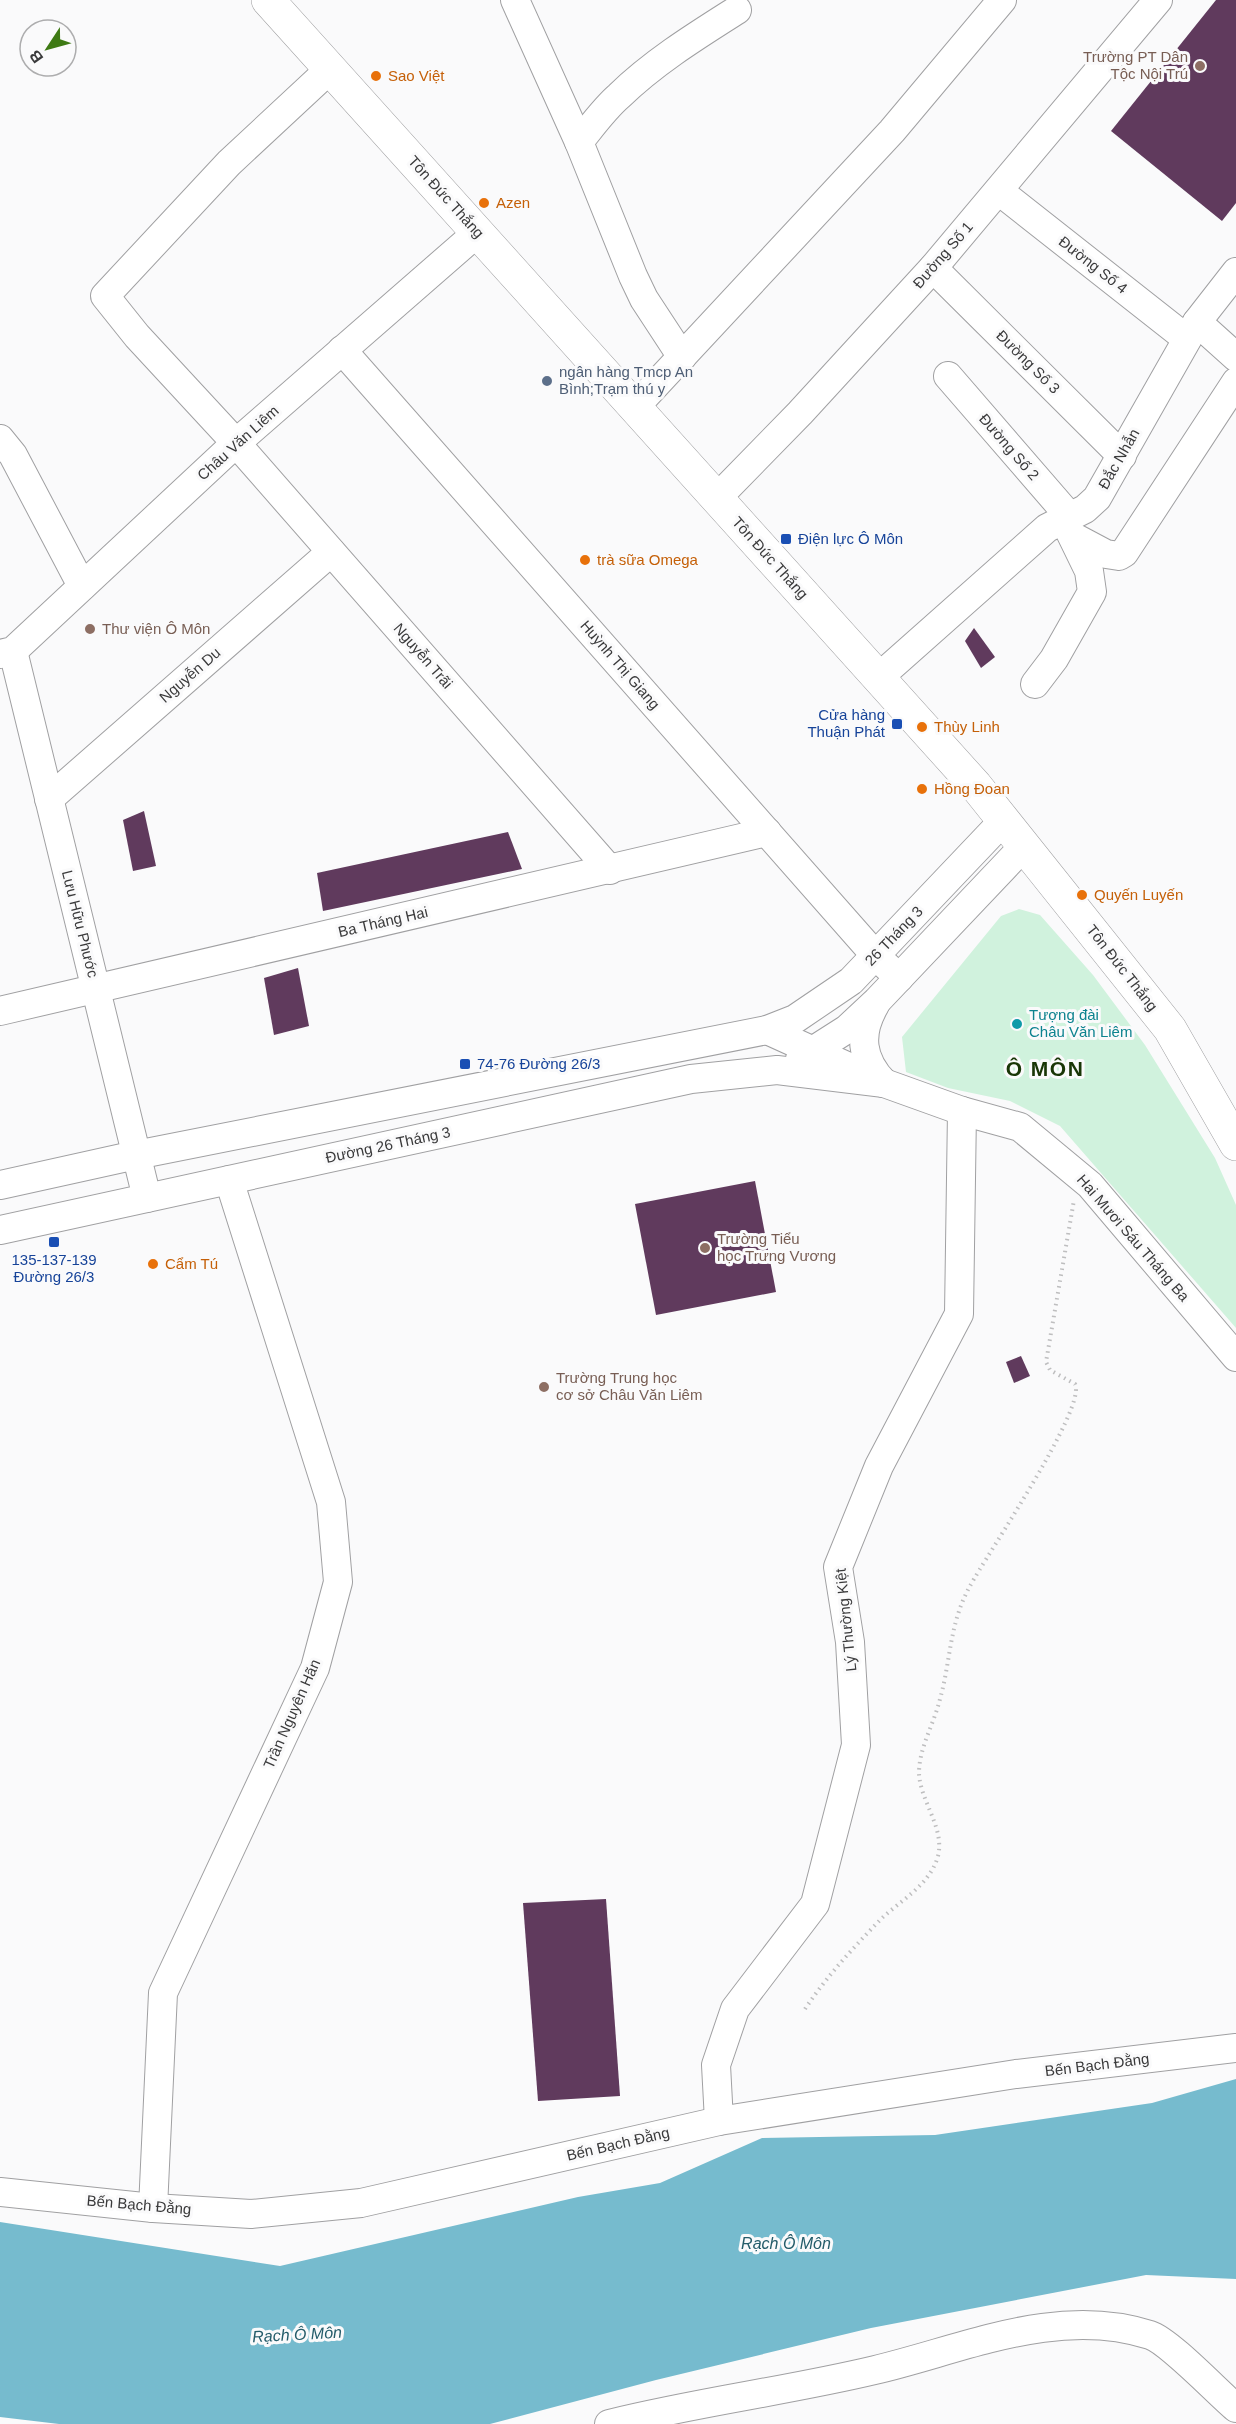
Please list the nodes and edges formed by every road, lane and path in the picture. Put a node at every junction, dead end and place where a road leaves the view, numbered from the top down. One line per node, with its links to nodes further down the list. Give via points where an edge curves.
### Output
1 (268, 0): 6 (highway, Tôn Đức Thắng)
2 (515, 0): 7 (street)
3 (1002, 0): 14 (street, via 892,131)
4 (1158, 0): 8 (street, Đường Số 1)
5 (736, 10): 7 (street, via 633,83)
6 (330, 69): 9 (highway, Tôn Đức Thắng); 19 (street, Nguyễn Trãi, via 229,163 105,296)
7 (579, 142): 14 (street, via 640,291)
8 (999, 191): 10 (street, Đường Số 1); 12 (street, Đường Số 4)
9 (478, 232): 13 (street, Châu Văn Liêm); 17 (highway, Tôn Đức Thắng)
10 (933, 268): 20 (street, Đường Số 3); 21 (street, Đường Số 1)
11 (1236, 272): 12 (street, Đắc Nhẫn)
12 (1192, 331): 16 (street, Đường Số 4); 20 (street, Đắc Nhẫn)
13 (342, 350): 19 (street, Châu Văn Liêm); 30 (street, Huỳnh Thị Giang)
14 (682, 357): 17 (street)
15 (948, 376): 22 (street, Đường Số 2)
16 (1236, 377): 22 (street, via 1124,553 1106,554)
17 (634, 408): 21 (highway, Tôn Đức Thắng)
18 (0, 439): 24 (street, via 13,455)
19 (236, 443): 23 (street, Nguyễn Trãi); 24 (street, Châu Văn Liêm)
20 (1122, 456): 22 (street, Đắc Nhẫn, via 1097,498)
21 (716, 498): 26 (highway, Tôn Đức Thắng)
22 (1069, 525): 26 (street, Đắc Nhẫn, via 1047,528); 27 (street, via 1089,571 1092,592)
23 (332, 552): 28 (street, Nguyễn Du); 32 (street, Nguyễn Trãi)
24 (82, 586): 25 (street, Châu Văn Liêm)
25 (6, 652): 28 (street, Lưu Hữu Phước)
26 (878, 678): 29 (highway, Tôn Đức Thắng)
27 (1035, 684)
28 (49, 799): 35 (street, Lưu Hữu Phước)
29 (1004, 820): 31 (highway, Tôn Đức Thắng); 33 (street, 26 Tháng 3)
30 (767, 832): 32 (street, Ba Tháng Hai); 33 (street, Huỳnh Thị Giang)
31 (1025, 845): 34 (street); 43 (highway, Tôn Đức Thắng, via 1170,1029)
32 (610, 870): 35 (street, Ba Tháng Hai)
33 (876, 956): 34 (street, Huỳnh Thị Giang); 38 (street, 26 Tháng 3, via 825,1001)
34 (899, 978): 36 (street)
35 (95, 989): 37 (street, Ba Tháng Hai); 44 (street, Lưu Hữu Phước)
36 (877, 1001): 39 (street); 41 (street, via 863,1030 864,1048 867,1061)
37 (0, 1011)
38 (766, 1030): 39 (street, Hai Mươi Sáu Tháng Ba); 44 (street)
39 (814, 1052): 40 (street); 41 (street, Hai Mươi Sáu Tháng Ba)
40 (777, 1070): 41 (street, Hai Mươi Sáu Tháng Ba); 46 (street, Đường 26 Tháng 3, via 691,1079)
41 (884, 1083): 42 (street, Hai Mươi Sáu Tháng Ba)
42 (962, 1111): 45 (street, Hai Mươi Sáu Tháng Ba, via 1020,1127); 53 (street, Lý Thường Kiệt, via 959,1314 879,1466 838,1567 850,1642 856,1746 815,1904 735,2009 716,2065)
43 (1236, 1144)
44 (136, 1155): 47 (street); 48 (street, Lưu Hữu Phước)
45 (1079, 1176): 50 (street, Hai Mươi Sáu Tháng Ba); 51 (path, via 1066,1231 1046,1362 1050,1370 1075,1384 1077,1393 1060,1437 970,1586 950,1635 941,1698 924,1746 920,1773 936,1829 938,1856 928,1877 827,1976)
46 (229, 1180): 48 (street, Đường 26 Tháng 3); 55 (street, Trần Nguyên Hãn, via 331,1502 338,1582 315,1668 163,1993)
47 (0, 1185)
48 (147, 1198): 49 (street, Đường 26 Tháng 3)
49 (0, 1230)
50 (1236, 1357)
51 (805, 2009)
52 (1236, 2048): 53 (street, Bến Bạch Đằng, via 1016,2074)
53 (719, 2121): 55 (street, Bến Bạch Đằng, via 361,2203 251,2214)
54 (0, 2192): 55 (street, Bến Bạch Đằng)
55 (153, 2208)
56 (1236, 2408): 57 (street, via 1153,2336 1127,2329 1064,2325 990,2338 875,2370)
57 (609, 2424)

